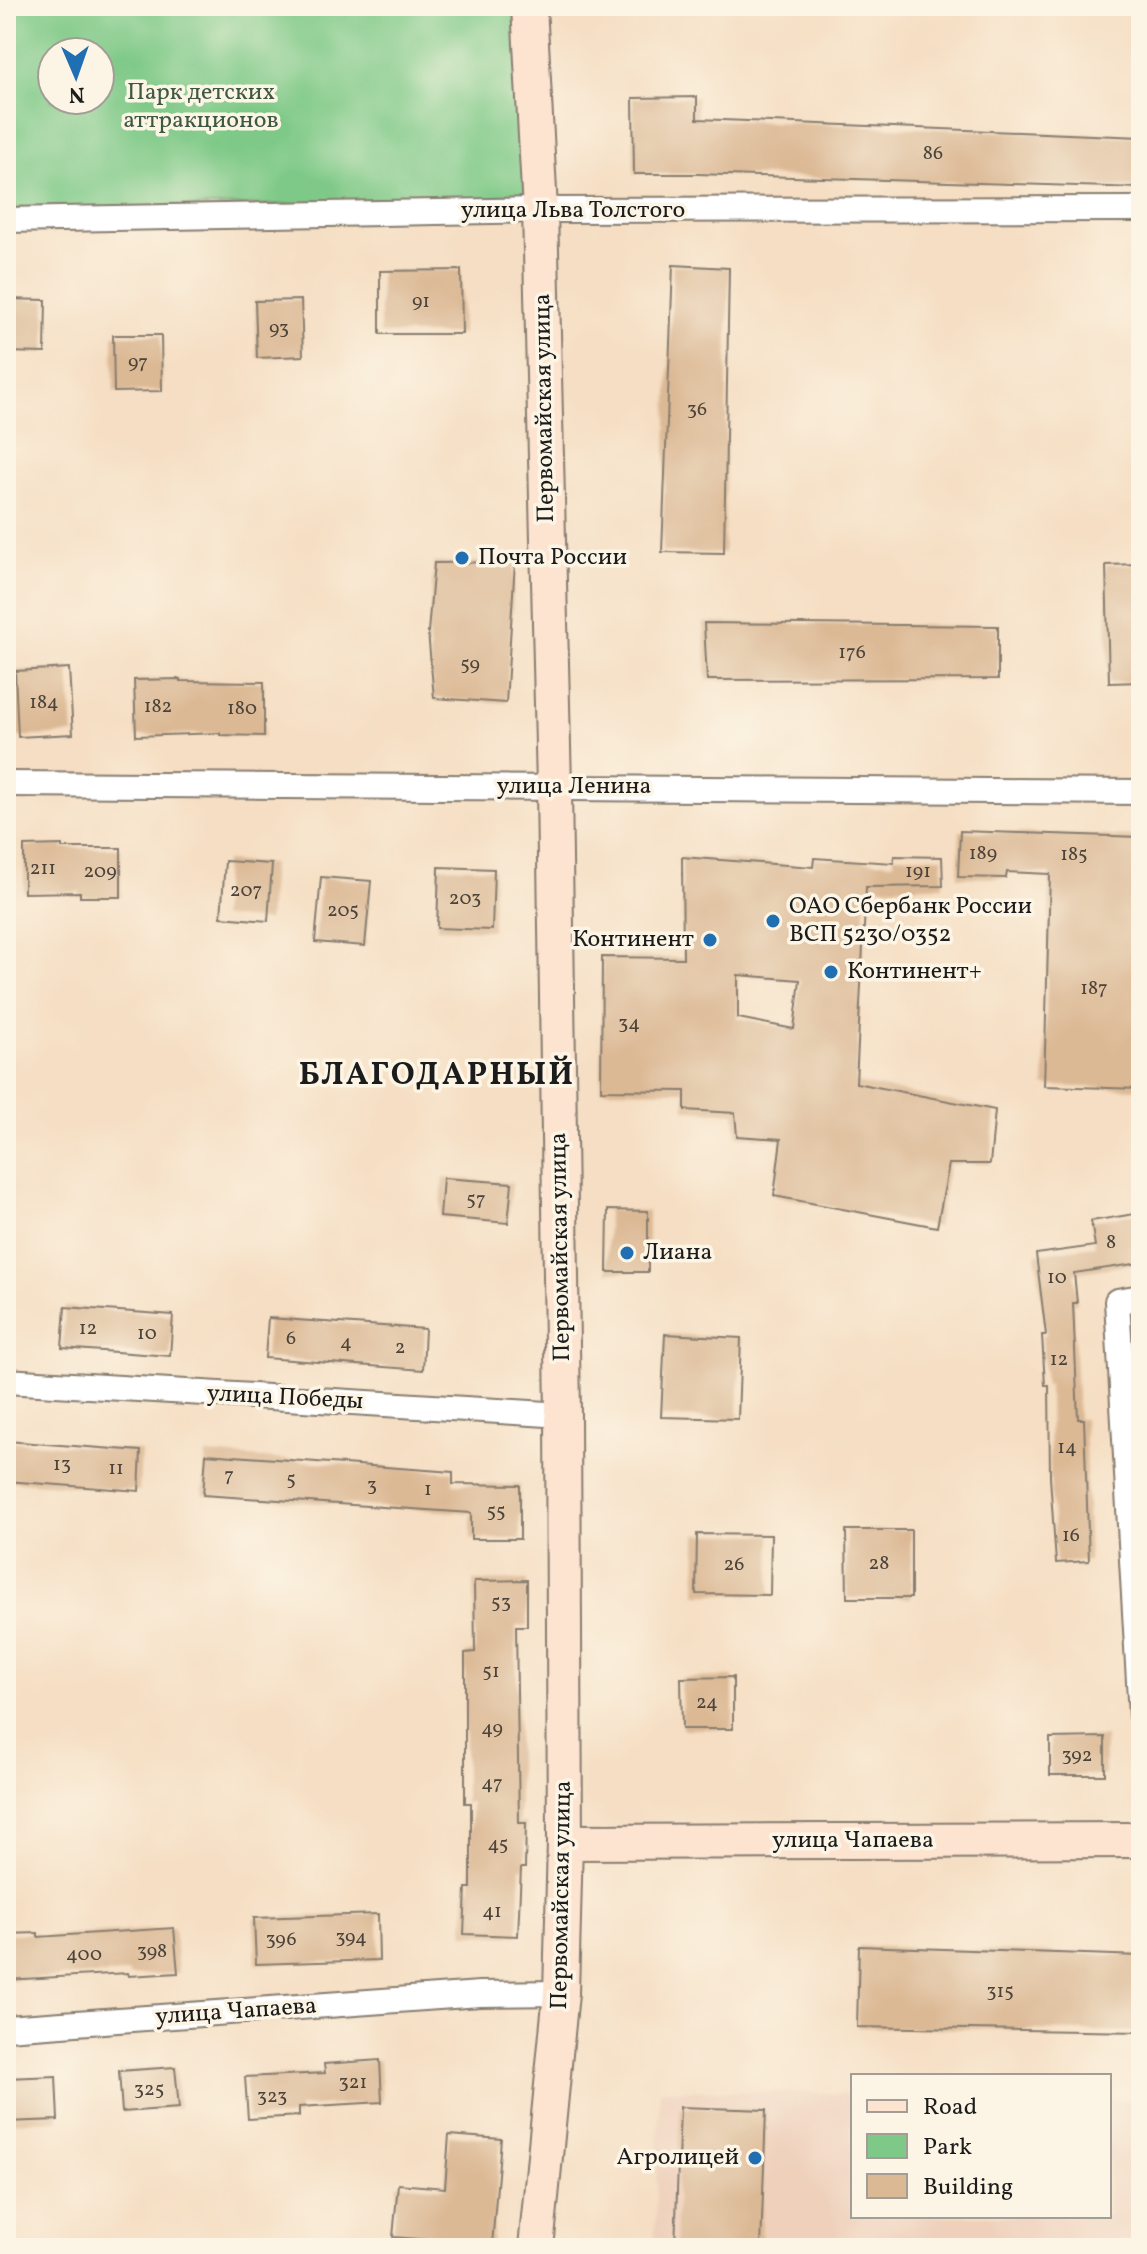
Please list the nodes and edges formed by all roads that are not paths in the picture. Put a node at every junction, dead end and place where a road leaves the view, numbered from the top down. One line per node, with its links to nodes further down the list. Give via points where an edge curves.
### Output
1 (529, 6): 3 (main road, Первомайская улица)
2 (1141, 209): 3 (street, улица Льва Толстого)
3 (540, 210): 4 (street, улица Льва Толстого); 6 (main road, Первомайская улица)
4 (6, 220)
5 (6, 784): 6 (street, улица Ленина)
6 (554, 787): 7 (street, улица Ленина); 10 (main road, Первомайская улица)
7 (1141, 792)
8 (1141, 1297): 11 (street, via 1117,1301)
9 (6, 1381): 10 (street, улица Победы)
10 (563, 1415): 13 (main road, Первомайская улица)
11 (1141, 1716)
12 (1141, 1840): 13 (main road, улица Чапаева)
13 (565, 1842): 14 (main road, Первомайская улица)
14 (561, 1993): 15 (street, улица Чапаева, via 480,1994); 16 (main road, Первомайская улица)
15 (6, 2028)
16 (536, 2248)

